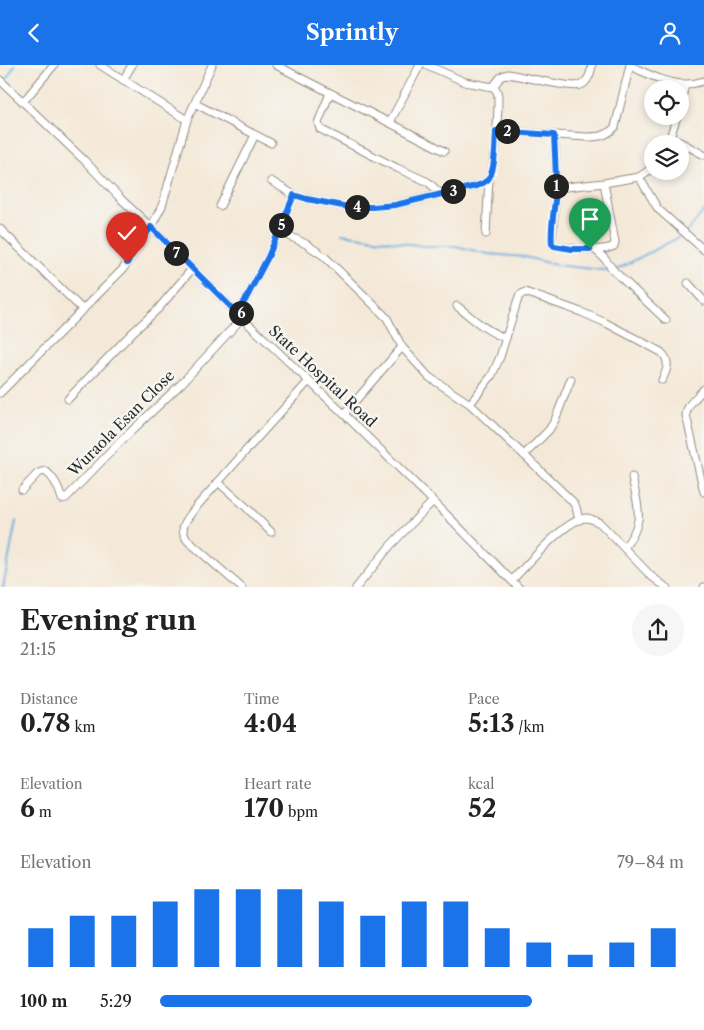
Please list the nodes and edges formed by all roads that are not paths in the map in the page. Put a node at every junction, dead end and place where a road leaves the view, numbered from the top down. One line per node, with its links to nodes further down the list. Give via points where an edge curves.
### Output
1 (54, 65): 17 (street)
2 (100, 65): 11 (street)
3 (132, 65): 11 (street)
4 (212, 65): 18 (street)
5 (276, 65): 16 (street)
6 (420, 65): 20 (street)
7 (427, 65): 15 (street, via 465,82)
8 (592, 65): 15 (street, via 588,78 578,86 508,74 500,77)
9 (630, 65): 12 (street); 23 (street, via 615,127 610,133 598,137)
10 (1, 80): 17 (street, State Hospital Road)
11 (123, 80): 19 (street)
12 (663, 80)
13 (704, 81): 14 (street)
14 (689, 84)
15 (493, 87): 21 (street, via 498,97)
16 (330, 93): 20 (street); 34 (street, via 318,123 320,129 428,182)
17 (22, 102): 37 (street, State Hospital Road)
18 (196, 104): 19 (street); 22 (street)
19 (188, 120): 37 (street, via 162,206)
20 (390, 122): 26 (street)
21 (496, 131): 23 (street); 29 (street)
22 (255, 135): 24 (street); 36 (street)
23 (554, 135): 33 (street)
24 (271, 143)
25 (689, 147): 27 (street)
26 (444, 151)
27 (704, 155)
28 (644, 174): 30 (street)
29 (490, 177): 34 (street, via 485,183); 40 (street)
30 (639, 177): 32 (street); 42 (street, via 658,209)
31 (271, 181): 35 (street)
32 (604, 183): 33 (street); 41 (street, via 616,242 612,248)
33 (556, 188): 41 (street, via 552,244 572,249)
34 (441, 194): 35 (street, via 373,207 348,207)
35 (294, 195): 39 (street)
36 (220, 206)
37 (151, 227): 43 (street, State Hospital Road); 47 (street, via 123,269)
38 (0, 229): 47 (street)
39 (279, 231): 48 (street, via 241,308); 51 (street, via 324,256 387,318)
40 (486, 234)
41 (594, 249): 49 (street)
42 (704, 251)
43 (192, 269): 48 (street, State Hospital Road); 57 (street, via 158,309)
44 (688, 283): 45 (street)
45 (704, 301)
46 (457, 306): 50 (street, via 490,331)
47 (83, 310): 56 (street)
48 (242, 318): 54 (street, State Hospital Road); 63 (street, Wuraola Esan Close, via 66,498 62,499 45,471 38,473)
49 (666, 320)
50 (506, 338): 53 (street, via 520,296 530,293 580,311 661,352 668,366); 58 (street, via 492,375)
51 (402, 347): 58 (street, via 429,377); 59 (street)
52 (571, 379): 60 (street, via 549,430)
53 (662, 380)
54 (309, 381): 59 (street, State Hospital Road); 62 (street)
55 (704, 389): 64 (street, via 691,403 686,415)
56 (0, 393)
57 (68, 399)
58 (470, 404): 60 (street)
59 (344, 414): 65 (street, State Hospital Road)
60 (524, 455): 66 (street, via 572,501)
61 (632, 477): 68 (street, via 638,525)
62 (218, 482): 67 (street); 70 (street, via 186,520 183,532 187,540)
63 (22, 490)
64 (704, 492)
65 (433, 501): 69 (street, State Hospital Road); 71 (street)
66 (579, 520): 68 (street, via 592,519 600,523); 69 (street, via 557,535)
67 (271, 531)
68 (624, 548): 73 (street, via 651,576)
69 (512, 580): 72 (street, State Hospital Road)
70 (242, 587)
71 (356, 587)
72 (519, 587)
73 (667, 587)

